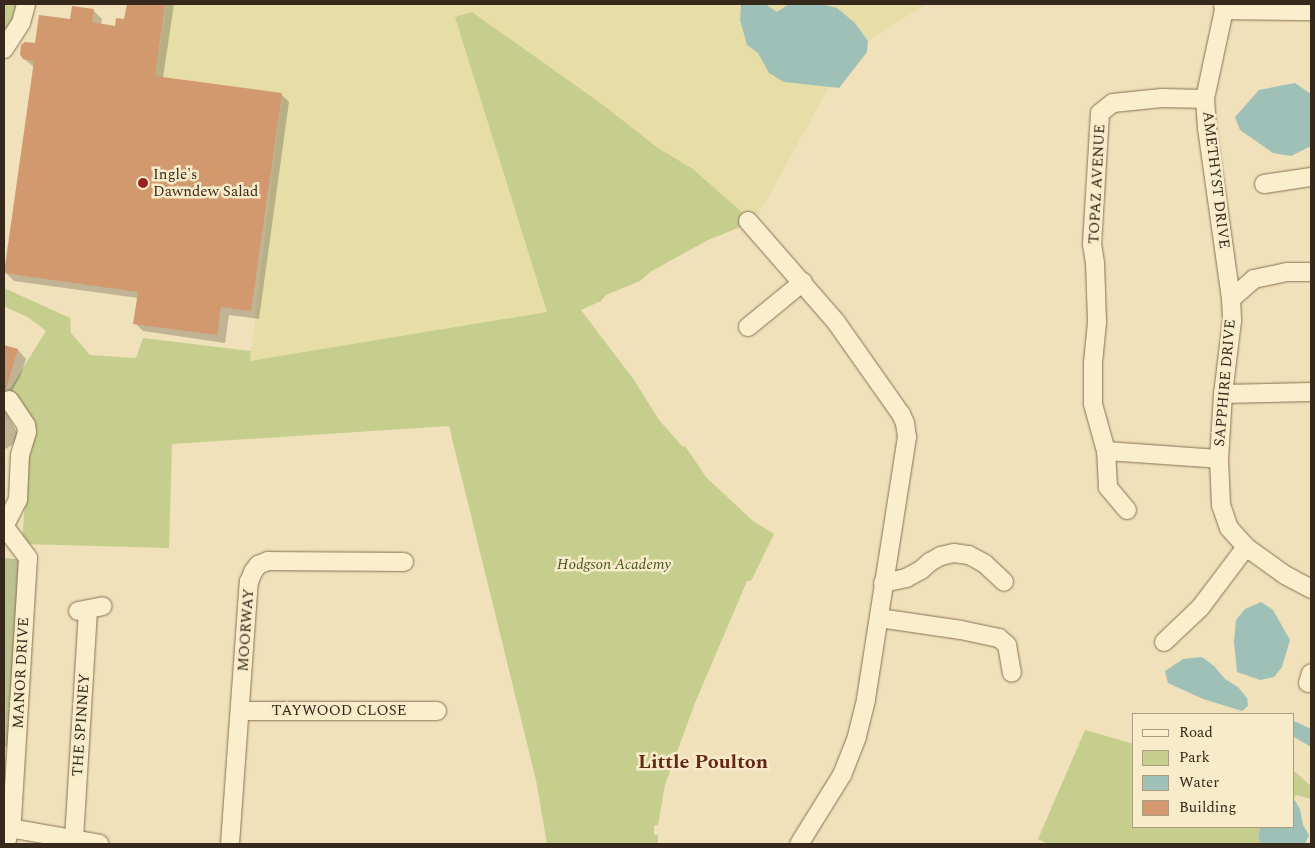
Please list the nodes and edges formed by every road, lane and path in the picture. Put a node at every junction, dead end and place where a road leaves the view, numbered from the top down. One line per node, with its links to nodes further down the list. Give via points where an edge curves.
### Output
1 (26, 4): 4 (street, via 21,23)
2 (1224, 7): 3 (street); 5 (street, AMETHYST DRIVE)
3 (1311, 11)
4 (4, 49)
5 (1205, 99): 11 (street, AMETHYST DRIVE); 16 (street, TOPAZ AVENUE, via 1162,98 1112,103 1100,113 1092,244 1096,263 1097,322 1093,404)
6 (1311, 177): 7 (street)
7 (1264, 184)
8 (748, 222): 10 (street)
9 (1311, 272): 11 (street, SAPPHIRE DRIVE, via 1287,272 1254,279)
10 (803, 282): 12 (street); 23 (street, via 844,333 905,423 907,437)
11 (1231, 298): 14 (street, SAPPHIRE DRIVE, via 1232,321)
12 (748, 328)
13 (1311, 392): 14 (street)
14 (1223, 394): 17 (street, SAPPHIRE DRIVE)
15 (9, 400): 19 (street, via 21,416 27,432 20,455 18,500)
16 (1106, 451): 17 (street); 18 (street, TOPAZ AVENUE, via 1108,487)
17 (1219, 459): 20 (street, SAPPHIRE DRIVE, via 1221,505 1229,528)
18 (1127, 510)
19 (4, 526): 31 (street, MANOR DRIVE, via 28,558)
20 (1246, 547): 24 (street, SAPPHIRE DRIVE, via 1284,575); 27 (street, via 1200,608)
21 (404, 562): 29 (street, MOORWAY, via 268,561 255,567 249,582)
22 (1004, 582): 23 (street, via 985,564 969,555 954,553 941,556 906,578)
23 (883, 583): 26 (street)
24 (1311, 589)
25 (90, 609): 32 (street, THE SPINNEY)
26 (879, 618): 28 (street, via 999,638 1006,644); 35 (street, via 857,737 842,775)
27 (1164, 642)
28 (1012, 673)
29 (241, 711): 30 (street, TAYWOOD CLOSE); 34 (street, MOORWAY)
30 (437, 711)
31 (7, 833): 32 (street)
32 (74, 839): 33 (street)
33 (100, 844)
34 (230, 844)
35 (799, 844)

